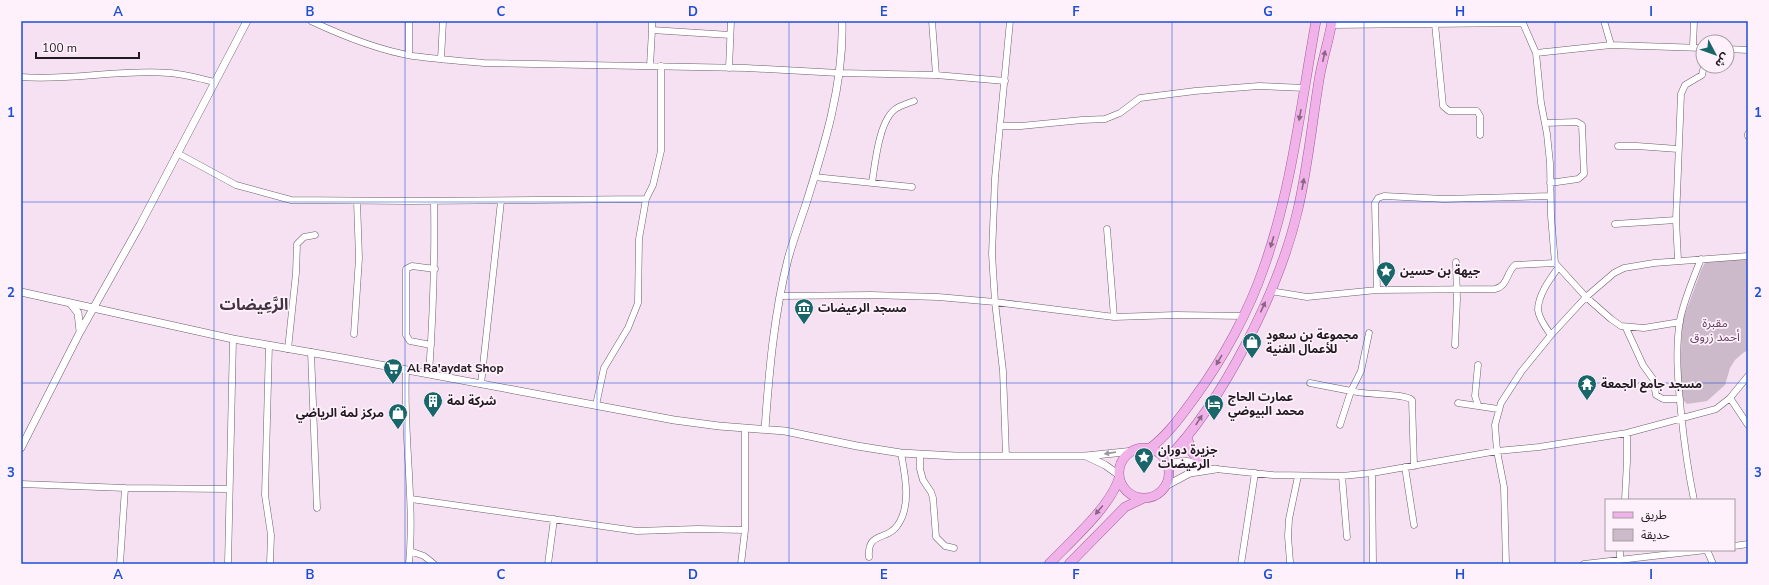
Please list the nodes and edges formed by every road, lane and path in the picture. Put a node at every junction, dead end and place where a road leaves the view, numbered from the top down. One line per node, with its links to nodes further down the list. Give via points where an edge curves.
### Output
1 (247, 21): 33 (street)
2 (311, 21): 23 (street, via 354,39)
3 (409, 21): 23 (street)
4 (443, 21): 24 (street)
5 (652, 21): 16 (street)
6 (731, 21): 17 (street)
7 (842, 21): 28 (street, via 843,39)
8 (932, 21): 30 (street)
9 (1010, 21): 32 (street)
10 (1316, 21): 34 (main road)
11 (1604, 21): 18 (street)
12 (1694, 21): 19 (street)
13 (1522, 22): 15 (street); 22 (street)
14 (1332, 23): 15 (street); 63 (main road, one-way to 14, via 1289,243 1298,208 1319,78)
15 (1435, 24): 38 (street, via 1443,106 1449,112 1477,111 1480,116)
16 (652, 30): 17 (street); 25 (street)
17 (730, 35): 27 (street)
18 (1611, 45): 19 (street); 22 (street)
19 (1693, 46)
20 (1735, 49): 21 (street)
21 (1748, 50)
22 (1536, 53): 36 (street)
23 (409, 55): 24 (street)
24 (441, 59): 25 (street, via 484,63)
25 (650, 66): 26 (street)
26 (661, 66): 27 (street); 47 (street, via 661,151 653,185)
27 (729, 68): 28 (street)
28 (839, 73): 30 (street); 42 (street, via 830,120)
29 (1702, 74): 40 (street, via 1685,85 1682,90)
30 (936, 75): 32 (street)
31 (21, 76): 33 (street, via 169,73)
32 (1005, 81): 37 (street)
33 (214, 82): 41 (street)
34 (1304, 88): 37 (street, via 1238,87 1195,91 1140,98 1120,113 1105,119); 71 (main road, one-way to 71, via 1275,232 1264,267)
35 (914, 101): 44 (street, via 895,108 887,119 880,135)
36 (1545, 123): 43 (street); 43 (street, via 1579,122 1582,125 1584,174 1578,179)
37 (1000, 126): 67 (street, via 992,254)
38 (1480, 135)
39 (1618, 146): 40 (street)
40 (1678, 149): 51 (street)
41 (177, 153): 48 (street, via 236,185 291,200); 69 (street)
42 (814, 177): 44 (street); 65 (street, via 788,257)
43 (1550, 182): 46 (street)
44 (872, 183): 45 (street)
45 (912, 188)
46 (1550, 196): 59 (street); 62 (street, via 1378,198 1375,203)
47 (646, 199): 50 (street); 94 (street, via 639,239 638,303 628,328 604,368)
48 (358, 201): 49 (street); 76 (street, via 359,258)
49 (434, 201): 50 (street); 60 (street)
50 (501, 201): 89 (street)
51 (1676, 220): 52 (street); 57 (street)
52 (1615, 224)
53 (1107, 229): 70 (street)
54 (315, 235): 82 (street, via 304,237 297,244)
55 (1748, 256): 56 (street)
56 (1701, 259): 57 (street); 72 (street)
57 (1678, 260): 66 (street, via 1624,268 1604,280)
58 (1456, 262): 61 (street)
59 (1557, 266): 61 (street, via 1515,265 1500,288); 66 (street); 77 (street, via 1542,294 1538,310)
60 (435, 269): 80 (street); 80 (street, via 412,266 406,269 406,336 410,341)
61 (1456, 289): 62 (street); 81 (street)
62 (1377, 290): 63 (street, via 1307,296)
63 (1270, 291): 103 (main road, one-way to 63, via 1239,355)
64 (21, 292): 68 (street)
65 (780, 296): 67 (street, via 912,296); 101 (street)
66 (1586, 297): 73 (street, via 1614,322); 77 (street)
67 (995, 302): 70 (street); 110 (street, via 1003,370)
68 (71, 304): 69 (street); 74 (street, via 78,313)
69 (94, 308): 74 (street); 78 (street)
70 (1114, 316): 71 (street)
71 (1243, 316): 105 (main road, one-way to 105, via 1207,381 1161,441)
72 (1680, 322): 73 (street); 92 (street)
73 (1626, 328): 92 (street, via 1643,365 1653,379 1656,395 1659,398)
74 (80, 332): 104 (street)
75 (1369, 333): 90 (street, via 1361,371)
76 (354, 334)
77 (1551, 335): 96 (street, via 1511,385)
78 (233, 339): 79 (street); 125 (street)
79 (269, 345): 82 (street); 147 (street, via 265,495 271,536)
80 (431, 345): 86 (street)
81 (1455, 345)
82 (288, 349): 83 (street)
83 (311, 352): 85 (street); 130 (street)
84 (1478, 365): 95 (street, via 1475,396)
85 (406, 370): 86 (street); 127 (street, via 405,396)
86 (429, 374): 89 (street)
87 (1748, 376): 91 (street)
88 (1310, 383): 90 (street)
89 (481, 384): 94 (street)
90 (1351, 391): 98 (street); 114 (street, via 1360,394 1403,396 1412,400)
91 (1730, 398): 97 (street, via 1716,409); 99 (street)
92 (1680, 399): 97 (street)
93 (1458, 403): 95 (street)
94 (596, 405): 100 (street, via 674,420)
95 (1478, 405): 96 (street)
96 (1498, 409): 107 (street, via 1495,425)
97 (1682, 418): 102 (street); 129 (street, via 1688,474)
98 (1340, 425)
99 (1748, 425)
100 (745, 428): 101 (street); 133 (street)
101 (765, 429): 108 (street)
102 (1627, 433): 107 (street); 128 (street)
103 (1187, 437): 112 (main road); 113 (main road, via 1192,452)
104 (21, 448)
105 (1149, 449): 106 (main road); 112 (main road, via 1158,453)
106 (1134, 451): 111 (street, one-way to 111); 119 (main road, via 1124,458)
107 (1497, 451): 114 (street); 156 (street, via 1504,487)
108 (901, 453): 109 (street); 142 (street, via 906,484 904,512 893,531 875,538 871,543)
109 (920, 454): 110 (street); 137 (street, via 922,480 933,498 936,537 946,546)
110 (1006, 456): 111 (street)
111 (1086, 456): 119 (street, via 1105,465)
112 (1166, 462): 113 (street, via 1185,461); 123 (main road, via 1168,480)
113 (1203, 465): 116 (street)
114 (1414, 466): 115 (street)
115 (1405, 467): 118 (street); 132 (street)
116 (1216, 469): 117 (street); 123 (street, via 1190,473)
117 (1255, 473): 120 (street); 154 (street)
118 (1372, 473): 121 (street); 155 (street)
119 (1119, 476): 126 (main road, via 1122,486 1128,493); 152 (main road, one-way to 152, via 1117,486 1103,506)
120 (1298, 476): 121 (street); 144 (street, via 1288,526)
121 (1342, 476): 134 (street)
122 (21, 484): 124 (street)
123 (1164, 487): 126 (main road, via 1156,495)
124 (125, 488): 125 (street); 145 (street)
125 (229, 488): 146 (street)
126 (1144, 498): 153 (main road, via 1125,507)
127 (411, 499): 131 (street); 138 (street)
128 (1625, 499)
129 (1694, 499)
130 (316, 508)
131 (554, 519): 133 (street, via 637,531); 150 (street)
132 (1414, 525)
133 (745, 530): 151 (street)
134 (1348, 537)
135 (1748, 544): 136 (street)
136 (1735, 546)
137 (954, 548)
138 (410, 551): 148 (street); 149 (street, via 424,556)
139 (1620, 551): 143 (street)
140 (1697, 551): 143 (street)
141 (1707, 551): 158 (street)
142 (869, 557)
143 (1620, 559): 157 (street)
144 (1290, 562)
145 (120, 564)
146 (228, 564)
147 (270, 564)
148 (409, 564)
149 (434, 564)
150 (548, 564)
151 (741, 564)
152 (1049, 564)
153 (1069, 564)
154 (1241, 564)
155 (1373, 564)
156 (1506, 564)
157 (1584, 564)
158 (1713, 564)

